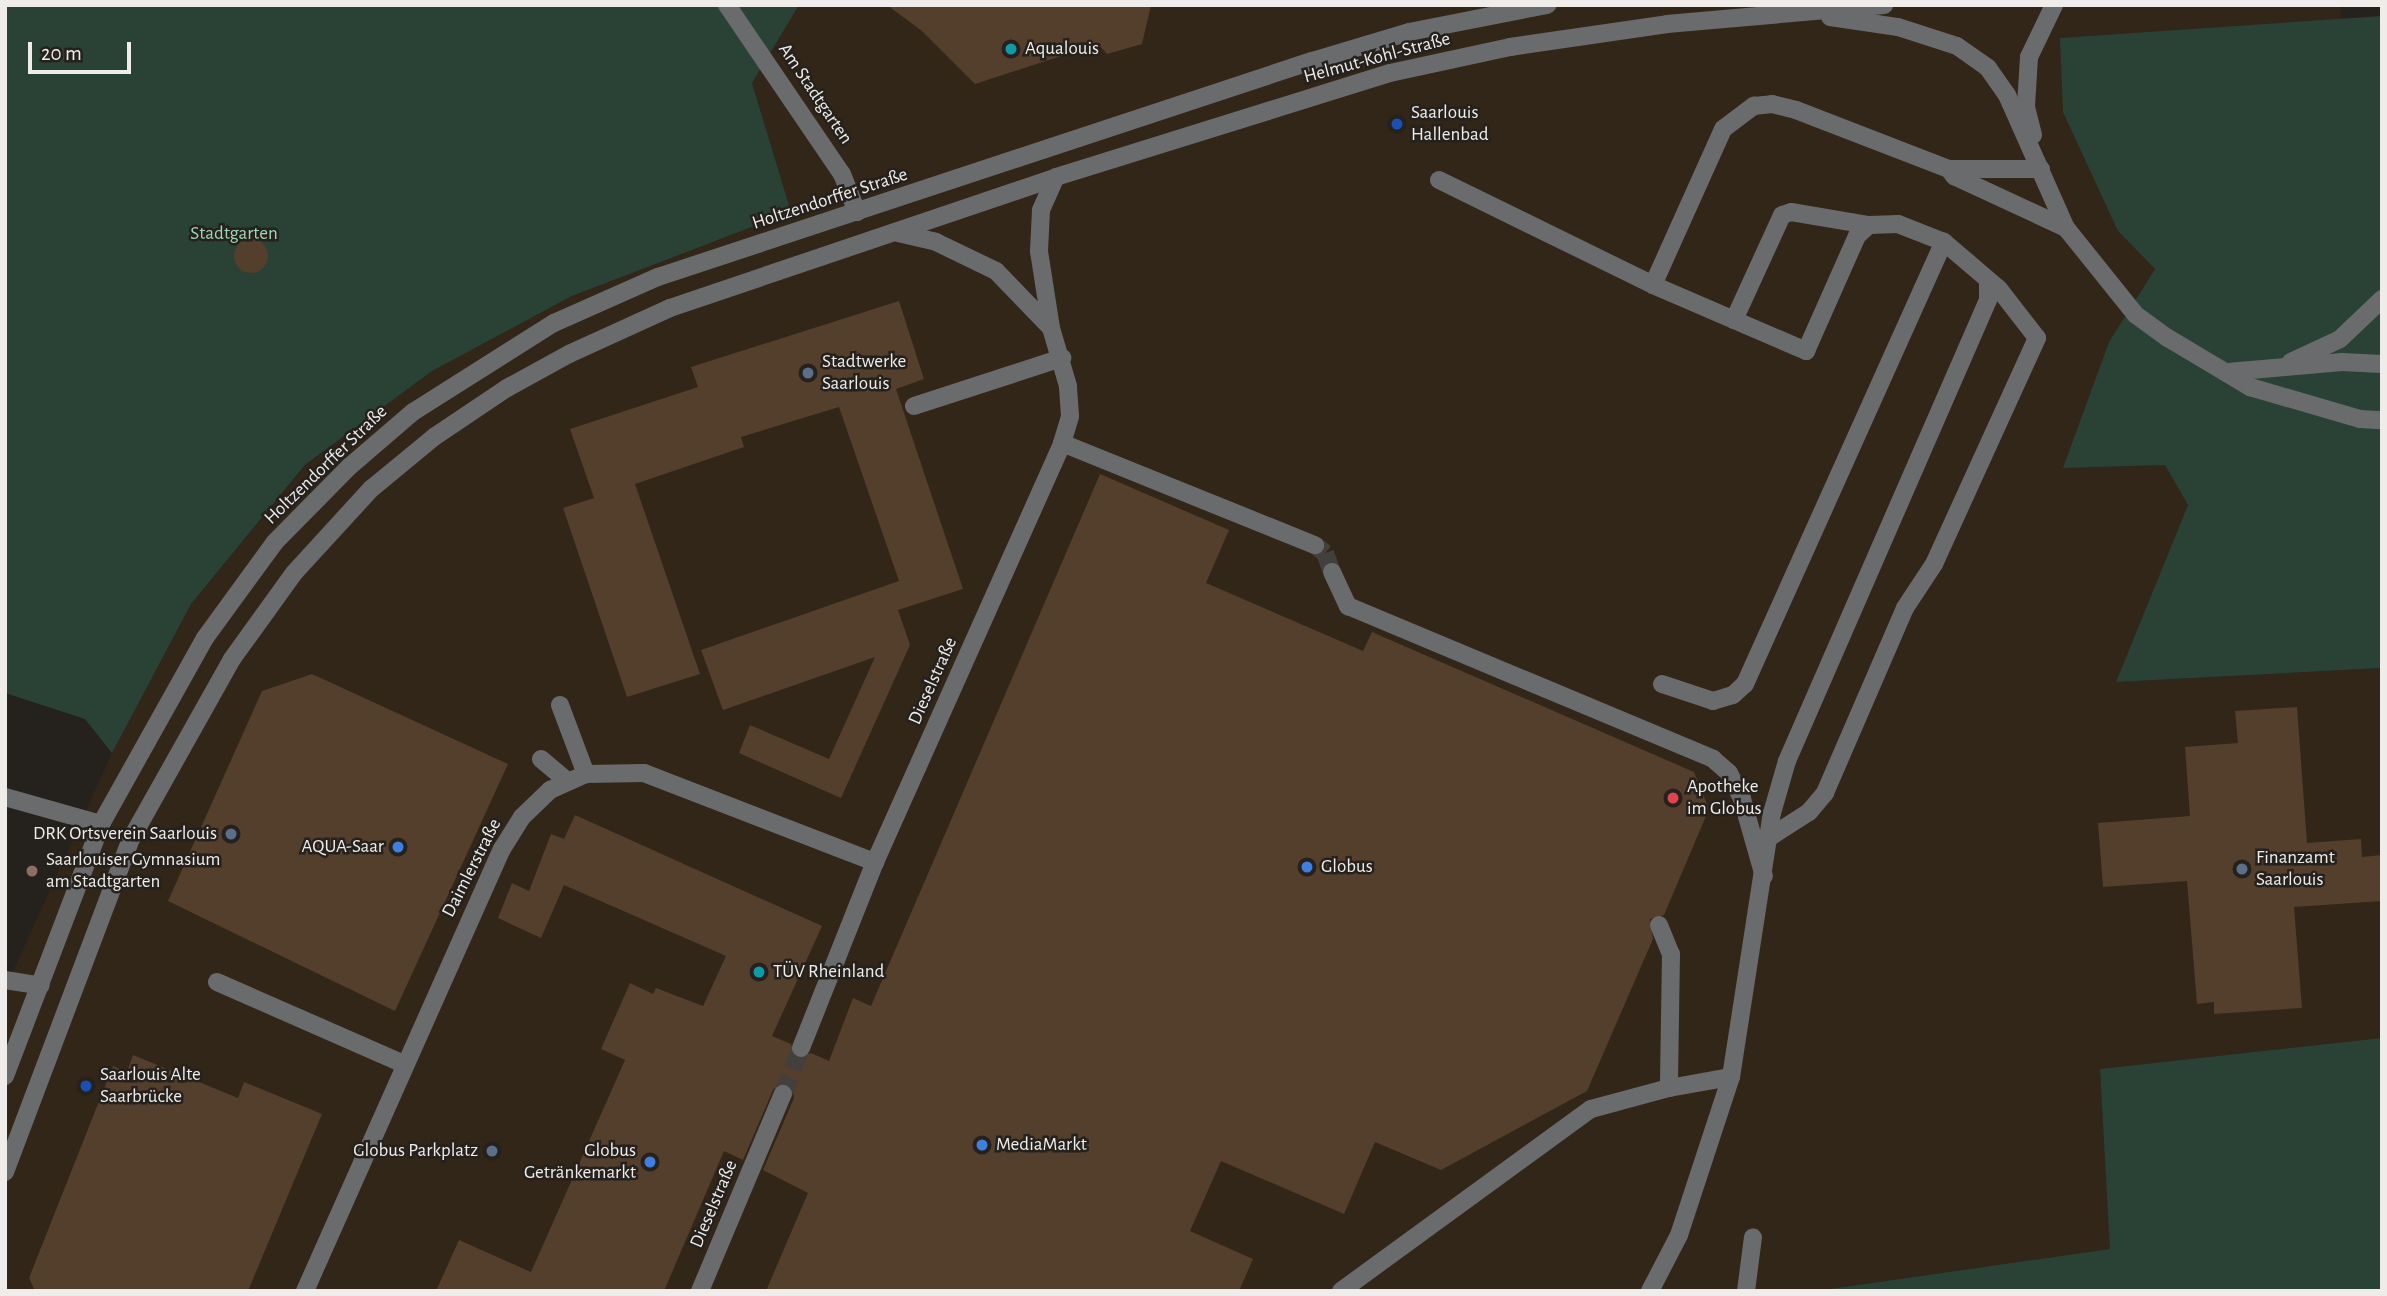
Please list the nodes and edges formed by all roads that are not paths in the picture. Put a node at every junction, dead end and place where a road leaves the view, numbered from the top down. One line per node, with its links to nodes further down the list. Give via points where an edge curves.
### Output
1 (727, 5): 11 (street, Am Stadtgarten, via 842,174)
2 (1548, 5): 9 (street, Helmut-Kohl-Straße, via 1409,32)
3 (1884, 5): 5 (street, Helmut-Kohl-Straße)
4 (2054, 5): 7 (street, via 2029,57 2026,106)
5 (1795, 12): 7 (street, via 1898,27 1956,46 1988,68 2007,95); 8 (street, Helmut-Kohl-Straße, via 1590,34 1431,63)
6 (1949, 169): 7 (street); 13 (street, via 1954,176); 17 (street, via 1796,110 1772,104 1754,106 1723,129)
7 (2041, 169): 13 (street)
8 (1056, 177): 14 (street, Helmut-Kohl-Straße); 20 (street, Dieselstraße, via 1041,210 1039,251)
9 (954, 180): 11 (street, Holtzendorffer Straße)
10 (1439, 180): 17 (street)
11 (856, 212): 36 (street, Holtzendorffer Straße, via 658,277 554,323 413,412 349,467 275,542 205,638)
12 (1869, 225): 15 (street, via 1898,224); 19 (street, via 1786,213); 19 (street, via 1857,236 1806,351)
13 (2066, 228): 24 (street, via 2136,315)
14 (898, 233): 20 (street, Dieselstraße, via 936,242 996,271); 50 (street, via 670,308 569,354 507,388 371,489 294,573 232,659 131,839)
15 (1944, 242): 16 (street); 30 (street, via 1745,684 1733,695 1713,701)
16 (1988, 280): 37 (street, via 1988,300 1787,761 1776,793); 37 (street, via 2033,330 2036,345 1934,564 1905,608 1825,793 1809,812)
17 (1653, 285): 19 (street)
18 (2382, 299): 23 (street, via 2340,339)
19 (1734, 320)
20 (1051, 328): 21 (street, Dieselstraße)
21 (1062, 358): 25 (street); 27 (street, Dieselstraße, via 1070,416)
22 (2382, 364): 23 (street)
23 (2283, 366): 24 (street)
24 (2228, 372): 26 (street, via 2250,387 2282,398)
25 (914, 406)
26 (2382, 420)
27 (1062, 443): 28 (street); 38 (street, Dieselstraße)
28 (1315, 545)
29 (1332, 574): 39 (street, via 1348,606 1713,760 1737,786)
30 (1662, 684)
31 (560, 705): 33 (street)
32 (541, 759): 34 (street)
33 (586, 774): 34 (street, Daimlerstraße); 38 (street, Daimlerstraße, via 625,770 651,775)
34 (567, 781): 45 (street, Daimlerstraße, via 536,802 513,830)
35 (5, 797): 36 (street)
36 (102, 824): 43 (street, Holtzendorffer Straße)
37 (1770, 837): 39 (street)
38 (875, 862): 44 (street, Dieselstraße)
39 (1765, 876): 47 (street)
40 (1659, 925): 48 (street, via 1671,954)
41 (5, 980): 43 (street)
42 (216, 982): 45 (street)
43 (41, 986): 46 (street, Holtzendorffer Straße)
44 (801, 1048)
45 (404, 1064): 52 (street, Daimlerstraße)
46 (5, 1076)
47 (1731, 1077): 48 (street); 55 (street, via 1678,1236)
48 (1669, 1088): 54 (street, via 1591,1109)
49 (783, 1094): 53 (street, Dieselstraße)
50 (5, 1172)
51 (1754, 1237): 56 (street)
52 (305, 1291)
53 (700, 1291)
54 (1341, 1291)
55 (1650, 1291)
56 (1746, 1291)

